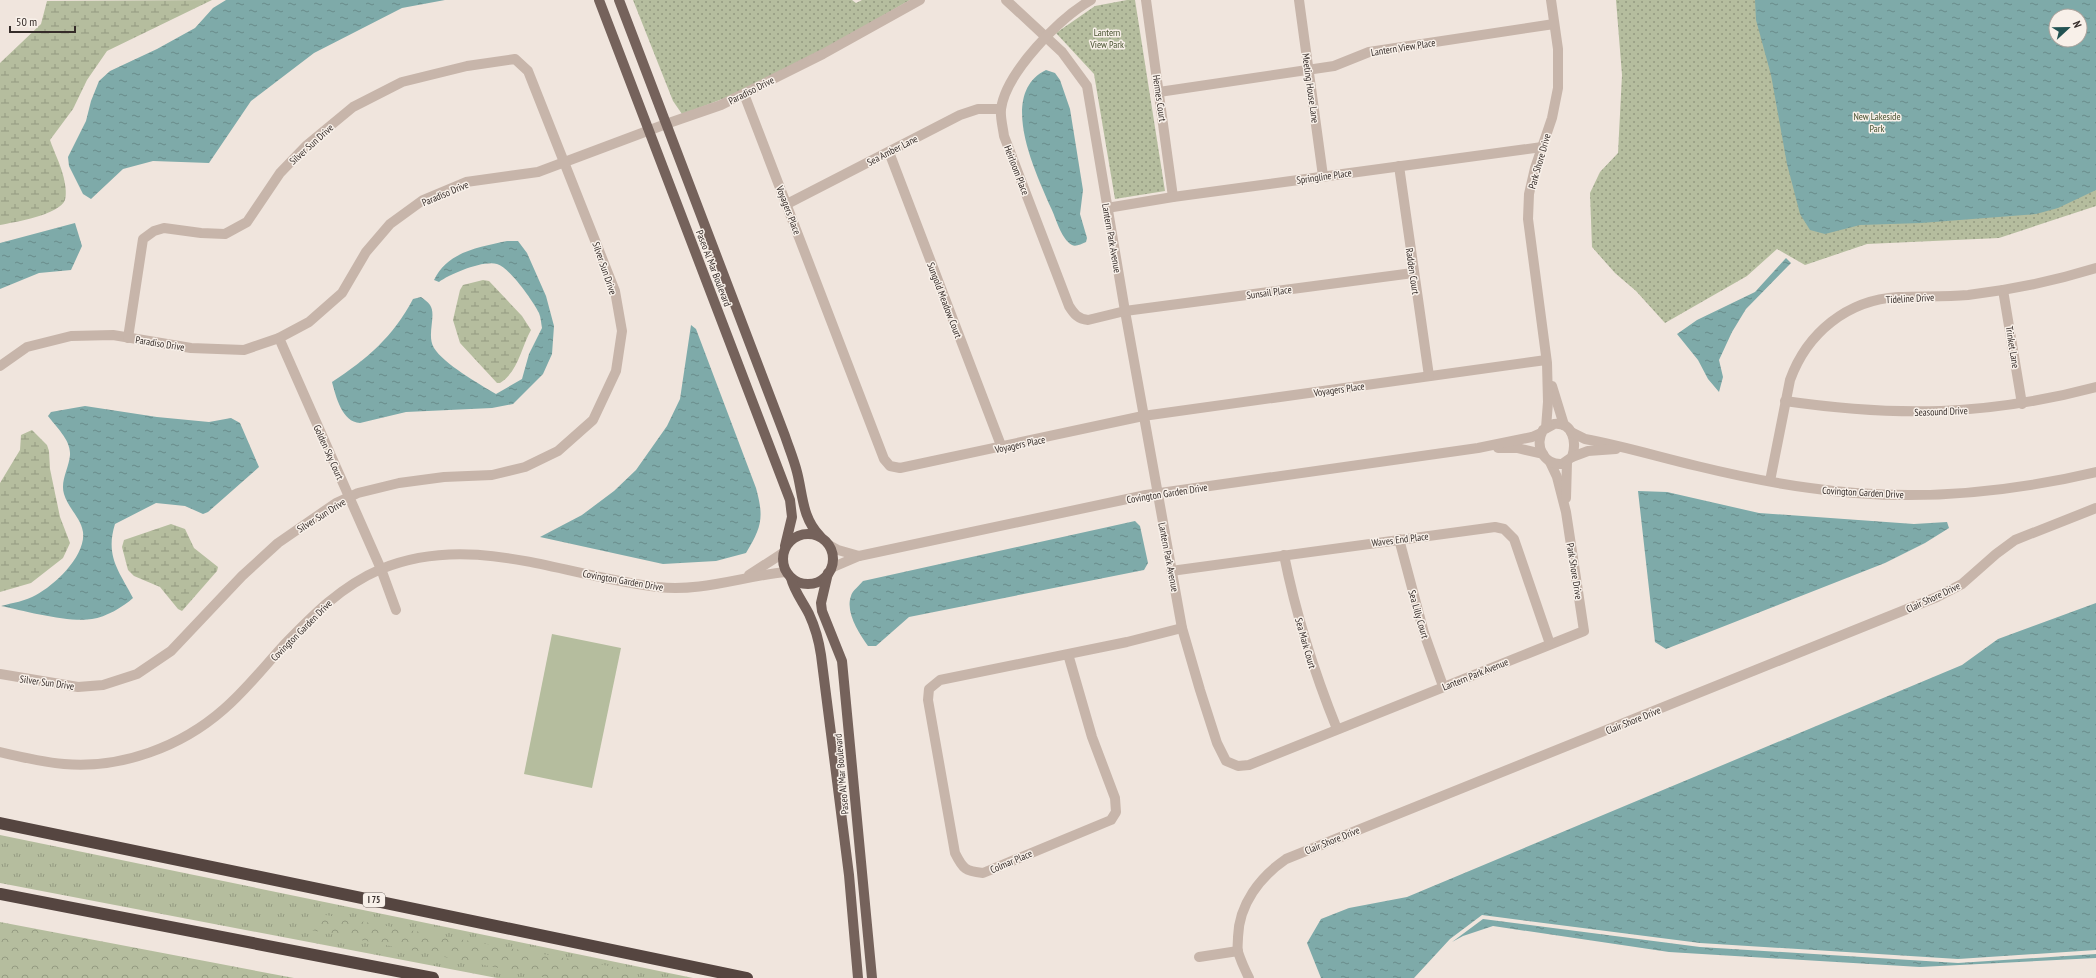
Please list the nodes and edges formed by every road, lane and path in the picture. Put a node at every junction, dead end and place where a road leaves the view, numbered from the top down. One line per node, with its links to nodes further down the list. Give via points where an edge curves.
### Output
1 (599, 0): 16 (main road, Paseo Al Mar Boulevard)
2 (619, 0): 15 (main road, Paseo Al Mar Boulevard)
3 (920, 0): 13 (street, Paradiso Drive)
4 (1006, 0): 10 (street, Lantern Park Avenue)
5 (1090, 0): 10 (street, Heirloom Place, via 1068,14)
6 (1146, 0): 12 (street, Hermes Court)
7 (1299, 0): 11 (street, Meeting House Lane)
8 (1551, 0): 9 (street, Park Shore Drive)
9 (1554, 24): 11 (street, Lantern View Place, via 1369,52 1334,66); 17 (street, Park Shore Drive, via 1558,49 1558,88 1552,118)
10 (1046, 37): 14 (street, Heirloom Place, via 1020,68); 24 (street, Lantern Park Avenue, via 1062,52 1087,86)
11 (1309, 70): 12 (street, Lantern View Place); 21 (street, Meeting House Lane)
12 (1159, 92): 22 (street, Hermes Court)
13 (744, 94): 15 (street, Paradiso Drive, via 721,105); 23 (street, Voyagers Place)
14 (1001, 109): 18 (street, Sea Amber Lane, via 978,109 960,115); 28 (street, Heirloom Place, via 1004,136 1069,306 1076,316 1088,320)
15 (666, 124): 16 (street, Paradiso Drive); 53 (main road, Paseo Al Mar Boulevard, via 785,436 808,519 813,530)
16 (649, 130): 19 (street, Paradiso Drive); 56 (main road, Paseo Al Mar Boulevard, via 790,500 792,517)
17 (1542, 147): 20 (street, Springline Place); 32 (street, Park Shore Drive, via 1529,194 1528,219)
18 (889, 152): 23 (street, Sea Amber Lane); 41 (street, Sungold Meadow Court)
19 (564, 162): 29 (street, Silver Sun Drive, via 528,70 515,59 467,66 402,82 353,107 307,145 280,173 247,222 225,234 164,228 154,231 144,239); 30 (street, Paradiso Drive, via 538,172 466,182 424,200 390,224 366,252 342,293 309,322); 50 (street, Silver Sun Drive, via 615,291 622,330 616,371 593,420 558,451 525,467 492,475 444,477 399,483)
20 (1400, 166): 21 (street, Springline Place); 26 (street, Radden Court)
21 (1323, 176): 22 (street, Springline Place)
22 (1173, 197): 24 (street, Springline Place)
23 (787, 204): 41 (street, Voyagers Place, via 884,459 890,466 900,468)
24 (1107, 208): 28 (street, Lantern Park Avenue)
25 (2096, 268): 27 (street, Tideline Drive)
26 (1413, 273): 28 (street, Sunsail Place); 33 (street, Radden Court)
27 (2003, 290): 35 (street, Tideline Drive, via 1969,295 1882,299 1840,315 1818,333 1802,355 1790,380); 36 (street, Trinket Lane)
28 (1125, 312): 37 (street, Lantern Park Avenue)
29 (128, 338): 30 (street, Paradiso Drive, via 191,348 244,350); 31 (street, Paradiso Drive, via 113,335 71,336 27,347)
30 (279, 338): 50 (street, Golden Sky Court)
31 (0, 366)
32 (1547, 366): 33 (street, Voyagers Place); 38 (street, Park Shore Drive); 39 (street, Park Shore Drive, via 1548,407)
33 (1429, 376): 37 (street, Voyagers Place)
34 (2096, 387): 36 (street, Seasound Drive)
35 (1785, 401): 36 (street, Seasound Drive, via 1840,409 1900,412 1957,411); 48 (street, Tideline Drive)
36 (2022, 404)
37 (1143, 416): 41 (street, Voyagers Place); 49 (street, Lantern Park Avenue)
38 (1564, 425): 39 (street, Covington Garden Drive, via 1554,424); 40 (street, Covington Garden Drive)
39 (1544, 430): 42 (street, Covington Garden Drive, via 1532,437); 44 (street, via 1540,444)
40 (1572, 432): 43 (street, Covington Garden Drive, via 1585,439); 45 (street, via 1575,444)
41 (1002, 448)
42 (1478, 448): 44 (street, Covington Garden Drive, via 1517,448); 49 (street, Covington Garden Drive)
43 (1632, 449): 45 (street, Covington Garden Drive, via 1588,451); 48 (street, Covington Garden Drive, via 1697,467)
44 (1543, 454): 46 (street)
45 (1570, 460): 46 (street, Covington Garden Drive, via 1558,464); 52 (street, Park Shore Drive)
46 (1550, 462): 52 (street, Park Shore Drive, via 1557,477)
47 (2096, 472): 48 (street, Covington Garden Drive, via 2055,482 2003,490 1937,494 1854,493)
48 (1770, 482)
49 (1157, 494): 58 (street, Covington Garden Drive); 61 (street, Lantern Park Avenue)
50 (349, 497): 59 (street, Golden Sky Court); 69 (street, Silver Sun Drive, via 336,503 278,543 242,576 171,651 136,674 104,685 78,687)
51 (2096, 508): 75 (street, Clair Shore Drive, via 2015,540 1962,584 1937,597 1286,859 1257,885 1245,905 1238,927)
52 (1566, 512): 66 (street, Park Shore Drive)
53 (820, 536): 55 (main road); 56 (main road, via 800,534 790,540)
54 (1399, 539): 57 (street, Waves End Place); 67 (street, Waves End Place, via 1495,527 1510,533 1519,549); 70 (street, Sea Lilly Court, via 1424,633)
55 (829, 545): 58 (street, Covington Garden Drive); 60 (main road, via 833,556)
56 (784, 550): 62 (main road, via 782,559); 63 (street, Covington Garden Drive)
57 (1284, 554): 61 (street, Waves End Place); 71 (street, Sea Mark Court, via 1307,646)
58 (859, 556): 60 (street, Covington Garden Drive)
59 (381, 569): 63 (street, Covington Garden Drive, via 421,558 462,553 500,556 658,587 708,586); 64 (street, Golden Sky Court); 72 (street, Covington Garden Drive, via 330,600 225,708 206,724 172,744 130,759 85,764 50,763)
60 (830, 571): 62 (main road, via 819,581 811,584 798,582); 80 (main road, Paseo Al Mar Boulevard, via 821,603 825,621 842,661)
61 (1171, 571): 65 (street, Lantern Park Avenue)
62 (789, 575): 63 (street, Covington Garden Drive); 79 (main road, Paseo Al Mar Boulevard, via 819,641 849,875)
63 (742, 579)
64 (396, 610)
65 (1182, 628): 68 (street, Colmar Place); 71 (street, Lantern Park Avenue, via 1217,742 1226,761 1238,766 1249,765)
66 (1584, 631): 67 (street, Lantern Park Avenue)
67 (1550, 644): 70 (street, Lantern Park Avenue)
68 (1068, 654): 68 (street, Colmar Place, via 940,680 929,689 928,700 955,853 961,866 970,872 983,873 1111,820 1116,812 1115,798 1092,737)
69 (0, 674)
70 (1444, 686): 71 (street, Lantern Park Avenue)
71 (1337, 729)
72 (0, 752)
73 (0, 823): 78 (highway, I 75)
74 (0, 894): 77 (highway)
75 (1238, 951): 76 (street); 81 (street, Clair Shore Drive)
76 (1199, 957)
77 (433, 978)
78 (748, 978)
79 (858, 978)
80 (872, 978)
81 (1249, 978)

